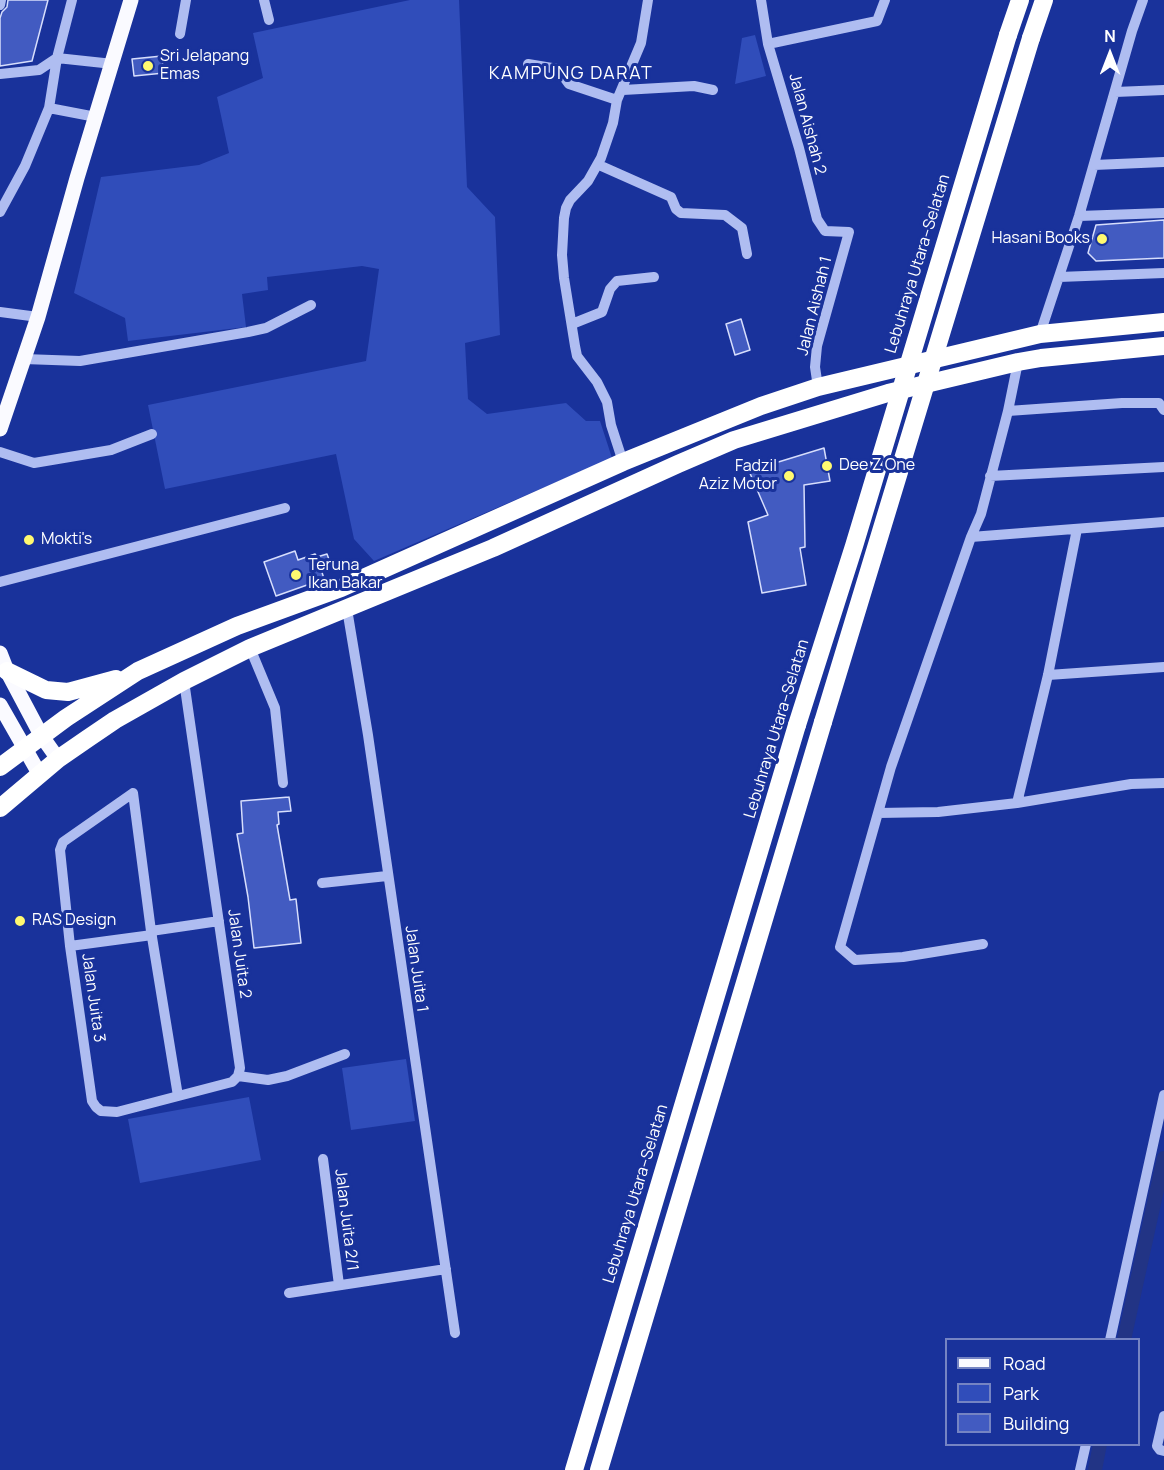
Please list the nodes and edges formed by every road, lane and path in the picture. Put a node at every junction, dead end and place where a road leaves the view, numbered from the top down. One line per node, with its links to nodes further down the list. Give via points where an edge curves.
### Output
1 (1, 0): 12 (street)
2 (72, 0): 16 (street)
3 (131, 0): 17 (main road)
4 (186, 0): 14 (street)
5 (264, 0): 13 (street)
6 (648, 0): 20 (street, via 641,42)
7 (761, 0): 15 (street, Jalan Aishah 2)
8 (885, 0): 15 (street, via 878,21)
9 (1020, 0): 100 (highway, Lebuhraya Utara–Selatan, bridge)
10 (1044, 0): 101 (highway, bridge)
11 (1143, 0): 23 (street)
12 (0, 5)
13 (268, 20)
14 (180, 34)
15 (768, 44): 33 (street, Jalan Aishah 2, via 816,219 825,231)
16 (57, 58): 17 (street); 19 (street, via 39,70); 25 (street)
17 (113, 64): 26 (main road)
18 (528, 64): 24 (street, via 558,69 569,84)
19 (0, 74)
20 (623, 90): 21 (street, via 694,86); 24 (street)
21 (713, 90)
22 (1164, 90): 23 (street)
23 (1115, 92): 29 (street)
24 (617, 100): 28 (street)
25 (49, 108): 26 (street); 30 (street, via 26,166)
26 (96, 117): 40 (main road)
27 (1164, 162): 29 (street)
28 (599, 165): 34 (street, via 671,197 681,213 725,215 742,228); 42 (street, via 570,200 564,218 562,255)
29 (1094, 165): 32 (street)
30 (0, 212)
31 (1164, 213): 32 (street)
32 (1079, 216): 37 (street)
33 (849, 232): 47 (street, Jalan Aishah 1, via 817,346)
34 (747, 254)
35 (1164, 273): 37 (street)
36 (654, 277): 42 (street, via 617,281 610,289 603,312)
37 (1059, 277): 43 (street)
38 (311, 305): 45 (street, via 266,328 248,332 80,361)
39 (0, 312): 40 (street)
40 (38, 317): 45 (main road)
41 (1164, 322): 43 (highway)
42 (572, 324): 54 (street, via 577,356 607,402)
43 (1040, 334): 47 (highway)
44 (1164, 346): 46 (highway)
45 (24, 359): 48 (main road)
46 (1018, 362): 50 (street); 62 (highway, via 888,393 734,441)
47 (818, 387): 54 (highway)
48 (4, 401): 51 (main road)
49 (1164, 410): 50 (street, via 1160,403 1122,403)
50 (1008, 411): 56 (street)
51 (0, 429)
52 (152, 434): 53 (street, via 111,450 34,463)
53 (0, 452)
54 (623, 462): 67 (highway, via 341,588 237,626)
55 (1164, 467): 56 (street)
56 (990, 476): 60 (street)
57 (285, 508): 61 (street)
58 (1164, 522): 59 (street)
59 (1077, 529): 60 (street); 68 (street)
60 (971, 537): 80 (street)
61 (0, 582)
62 (347, 609): 63 (highway); 81 (street, Jalan Juita 1)
63 (250, 648): 69 (highway); 76 (street, via 275,708)
64 (0, 653): 66 (main road)
65 (1164, 667): 68 (street)
66 (7, 671): 67 (highway, via 46,690 68,692); 71 (main road)
67 (138, 671): 71 (highway)
68 (1048, 675): 78 (street)
69 (183, 681): 73 (highway); 83 (street, Jalan Juita 2)
70 (0, 705): 72 (main road)
71 (41, 735): 72 (highway); 73 (main road)
72 (24, 748): 74 (highway); 75 (main road)
73 (58, 759): 75 (highway)
74 (0, 767)
75 (40, 775): 79 (highway)
76 (283, 783)
77 (1164, 783): 78 (street, via 1131,784)
78 (1017, 802): 80 (street, via 938,812)
79 (0, 808)
80 (878, 813): 85 (street, via 840,947 855,960 903,957)
81 (387, 876): 82 (street); 92 (street, Jalan Juita 1)
82 (321, 883)
83 (219, 921): 84 (street); 88 (street, Jalan Juita 2)
84 (151, 933): 86 (street); 86 (street, Jalan Juita 3, via 133,793 63,842 60,850); 90 (street)
85 (982, 944)
86 (70, 946): 90 (street, Jalan Juita 3, via 92,1101 108,1113)
87 (345, 1054): 88 (street, via 268,1080)
88 (238, 1076): 90 (street, via 232,1082)
89 (1164, 1095): 96 (street)
90 (178, 1096)
91 (323, 1159): 93 (street, Jalan Juita 2/1)
92 (446, 1269): 93 (street); 95 (street, Jalan Juita 1)
93 (339, 1285): 94 (street)
94 (290, 1293)
95 (455, 1333)
96 (1110, 1338)
97 (1164, 1416): 99 (street, via 1157,1446)
98 (1086, 1446): 102 (street)
99 (1164, 1451)
100 (574, 1470)
101 (599, 1470)
102 (1080, 1470)

